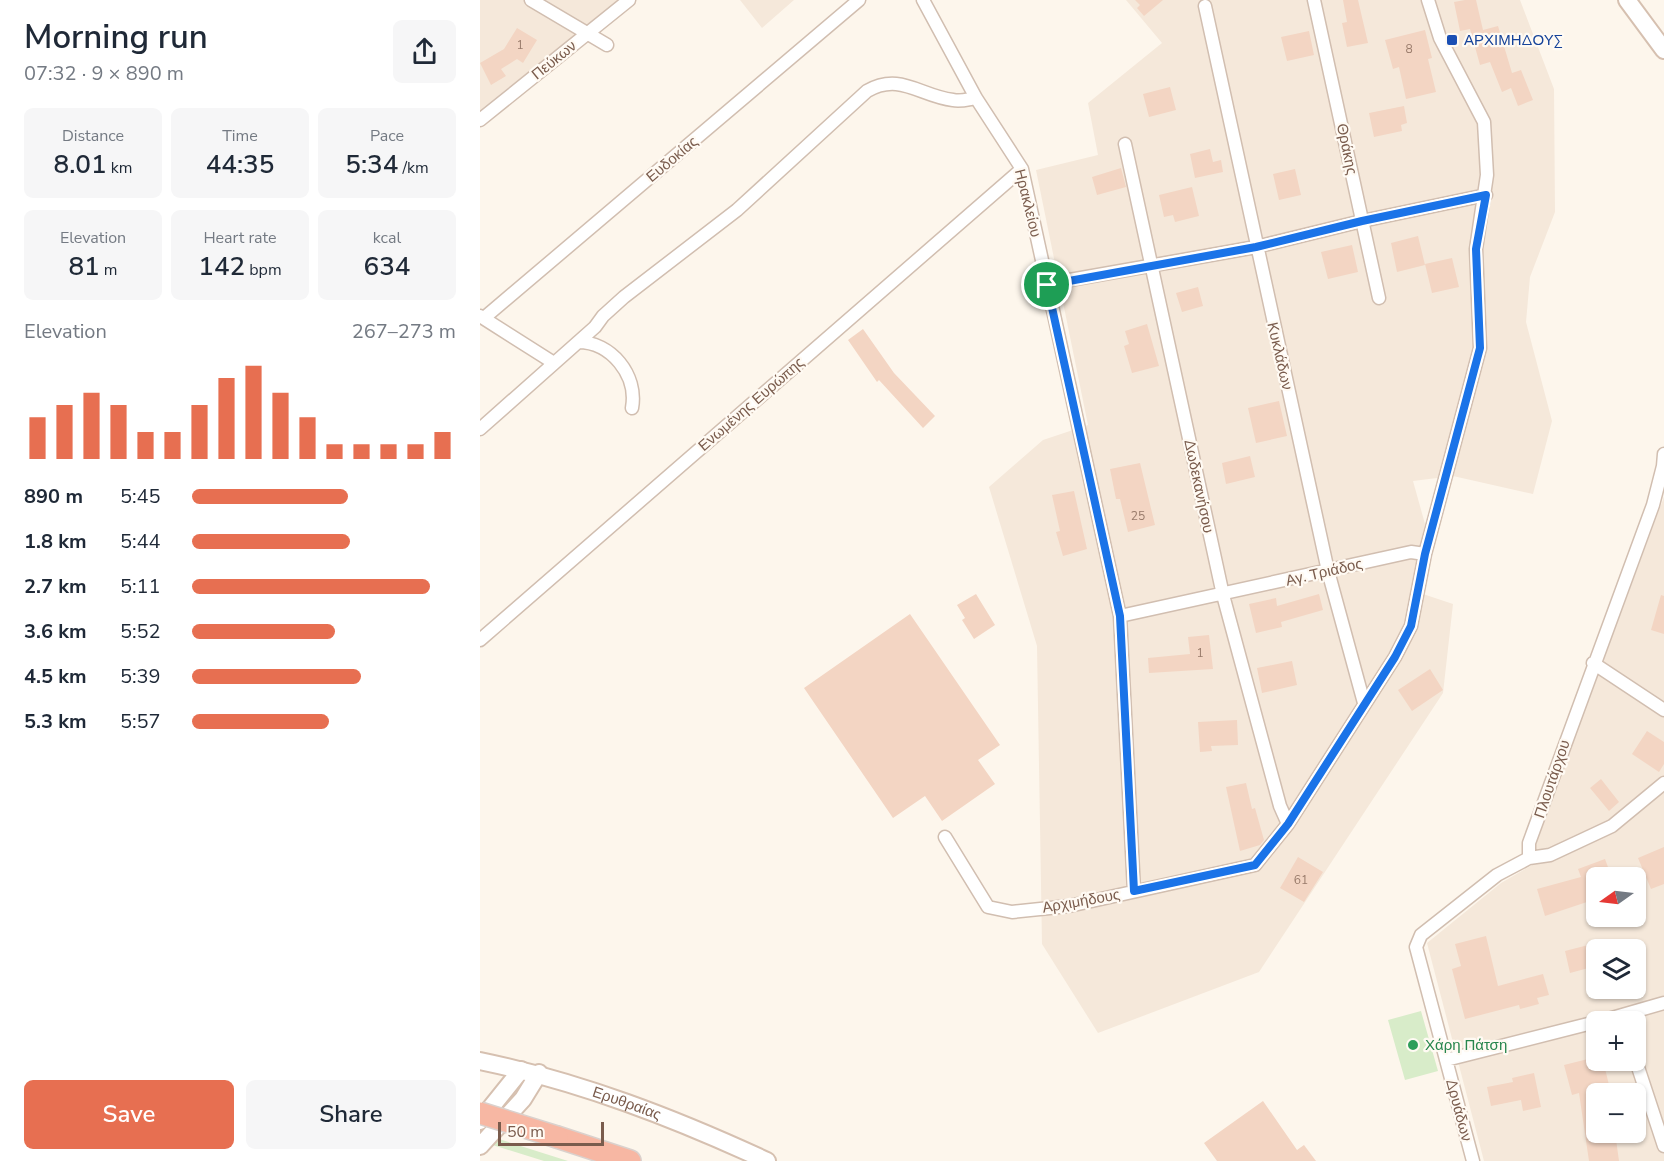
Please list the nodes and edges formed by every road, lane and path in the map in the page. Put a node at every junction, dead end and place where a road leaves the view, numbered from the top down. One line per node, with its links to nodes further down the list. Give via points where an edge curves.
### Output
1 (531, 0): 9 (street)
2 (629, 0): 9 (street, Πεύκων)
3 (859, 0): 22 (street, Ευδοκίας)
4 (923, 0): 12 (street, Ηρακλείου)
5 (1314, 0): 17 (street, Θράκης)
6 (1428, 0): 16 (street, Αρχιμήδους, via 1440,38 1484,122)
7 (1627, 0): 11 (main road)
8 (1205, 6): 18 (street, Κυκλάδων)
9 (587, 33): 10 (street); 13 (street, Πεύκων)
10 (607, 45)
11 (1664, 50)
12 (976, 98): 15 (street, Ηρακλείου); 23 (street, via 951,100 892,83 867,91 737,210 624,297)
13 (480, 120)
14 (1125, 144): 19 (street, Δωδεκανήσου)
15 (1022, 169): 20 (street, Ηρακλείου); 32 (street, Ενωμένης Ευρώπης)
16 (1486, 195): 17 (street); 28 (street, Αρχιμήδους, via 1476,249 1480,348)
17 (1362, 221): 18 (street); 21 (street, Θράκης)
18 (1256, 247): 19 (street); 29 (street, Κυκλάδων)
19 (1151, 267): 20 (street); 30 (street, Δωδεκανήσου)
20 (1047, 285): 31 (street, Ηρακλείου)
21 (1379, 298)
22 (482, 317): 24 (street)
23 (578, 342): 24 (street); 25 (street, via 597,344 621,365 633,387)
24 (554, 363): 26 (street)
25 (632, 408)
26 (480, 429)
27 (1664, 454): 33 (street, Πλουτάρχου, via 1653,505)
28 (1425, 554): 29 (street, Αγ. Τριάδος, via 1411,552); 34 (street, Αρχιμήδους, via 1411,626)
29 (1328, 571): 30 (street, Αγ. Τριάδος); 34 (street, Κυκλάδων)
30 (1223, 594): 31 (street, Αγ. Τριάδος); 37 (street, Δωδεκανήσου)
31 (1120, 616): 40 (street, Ηρακλείου)
32 (480, 640)
33 (1593, 663): 35 (street); 39 (street, Πλουτάρχου, via 1529,843)
34 (1364, 703): 37 (street, Αρχιμήδους)
35 (1664, 710)
36 (1664, 783): 39 (street, via 1612,826 1551,855)
37 (1288, 824): 40 (street, Αρχιμήδους, via 1255,865)
38 (945, 837): 40 (street, Αρχιμήδους, via 988,907 999,911 1069,906)
39 (1529, 858): 44 (street, via 1497,875 1421,935 1416,947)
40 (1134, 891)
41 (1664, 1003): 42 (street)
42 (1643, 1011)
43 (1586, 1025): 44 (street)
44 (1446, 1060): 55 (street, Δρυάδων)
45 (480, 1061): 46 (main road, Ερυθραίας)
46 (520, 1070): 48 (main road, Ερυθραίας); 50 (main road)
47 (1639, 1071): 52 (street)
48 (538, 1073): 51 (main road, via 524,1099); 54 (main road, Ερυθραίας, via 657,1112)
49 (480, 1113): 53 (highway, bridge)
50 (480, 1121)
51 (480, 1146)
52 (1664, 1146)
53 (630, 1161)
54 (767, 1161)
55 (1473, 1161)

